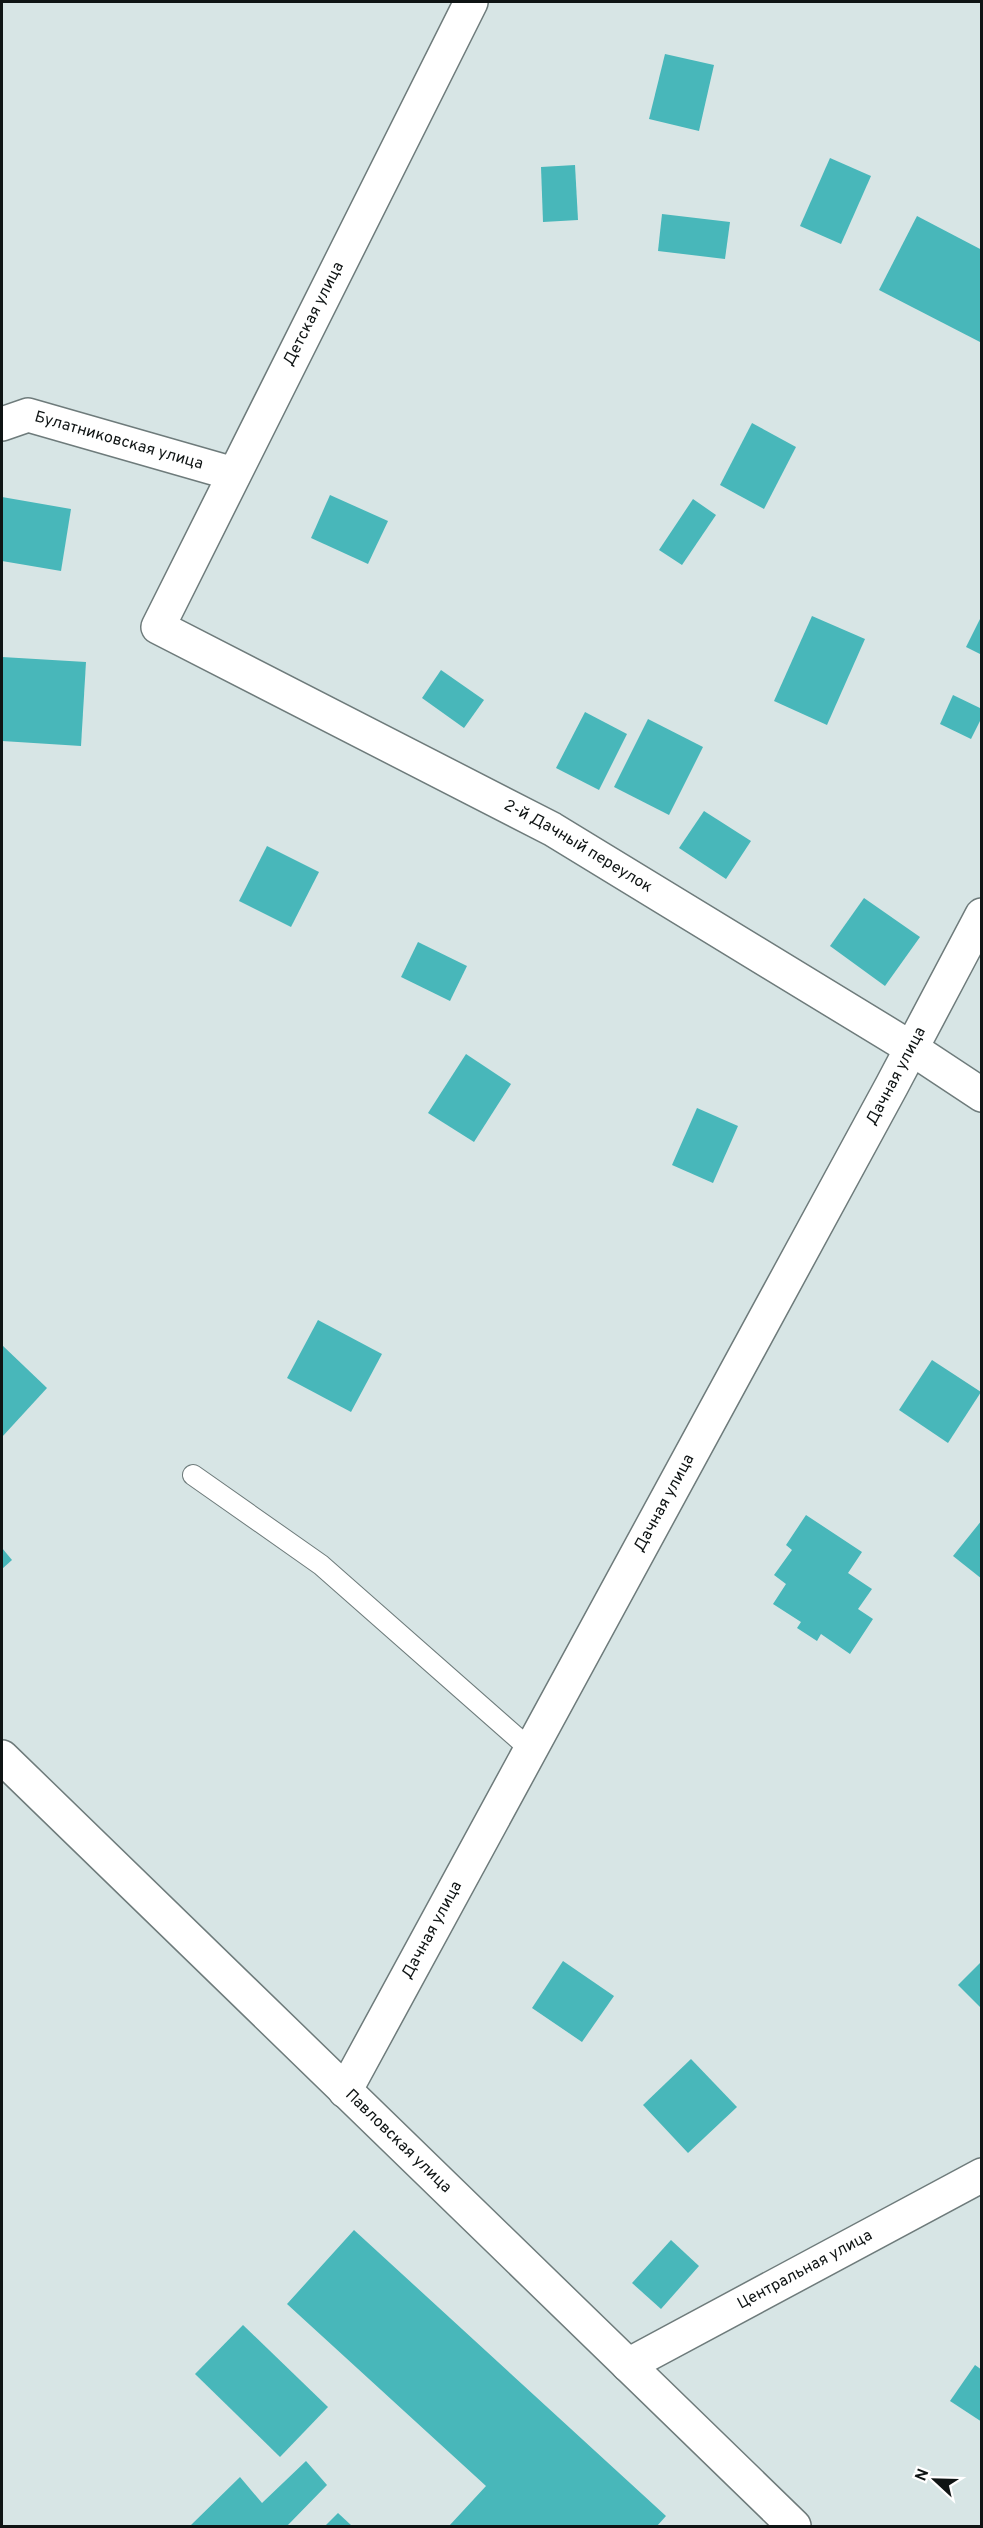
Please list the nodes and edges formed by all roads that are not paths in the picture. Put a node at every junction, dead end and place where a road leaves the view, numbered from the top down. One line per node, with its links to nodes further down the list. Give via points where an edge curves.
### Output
1 (471, 2): 3 (street, Детская улица)
2 (2, 424): 3 (street, Булатниковская улица, via 28,416)
3 (234, 474): 4 (street, Детская улица)
4 (158, 627): 6 (street, 2-й Дачный переулок, via 552,830)
5 (981, 915): 6 (street, Дачная улица)
6 (911, 1048): 7 (street, 2-й Дачный переулок); 9 (street, Дачная улица)
7 (981, 1095)
8 (193, 1475): 9 (lane, via 321,1565)
9 (531, 1750): 11 (street, Дачная улица)
10 (2, 1757): 11 (street, Павловская улица)
11 (345, 2091): 13 (street, Павловская улица)
12 (981, 2175): 13 (street, Центральная улица)
13 (628, 2365): 14 (street, Павловская улица)
14 (794, 2526)

